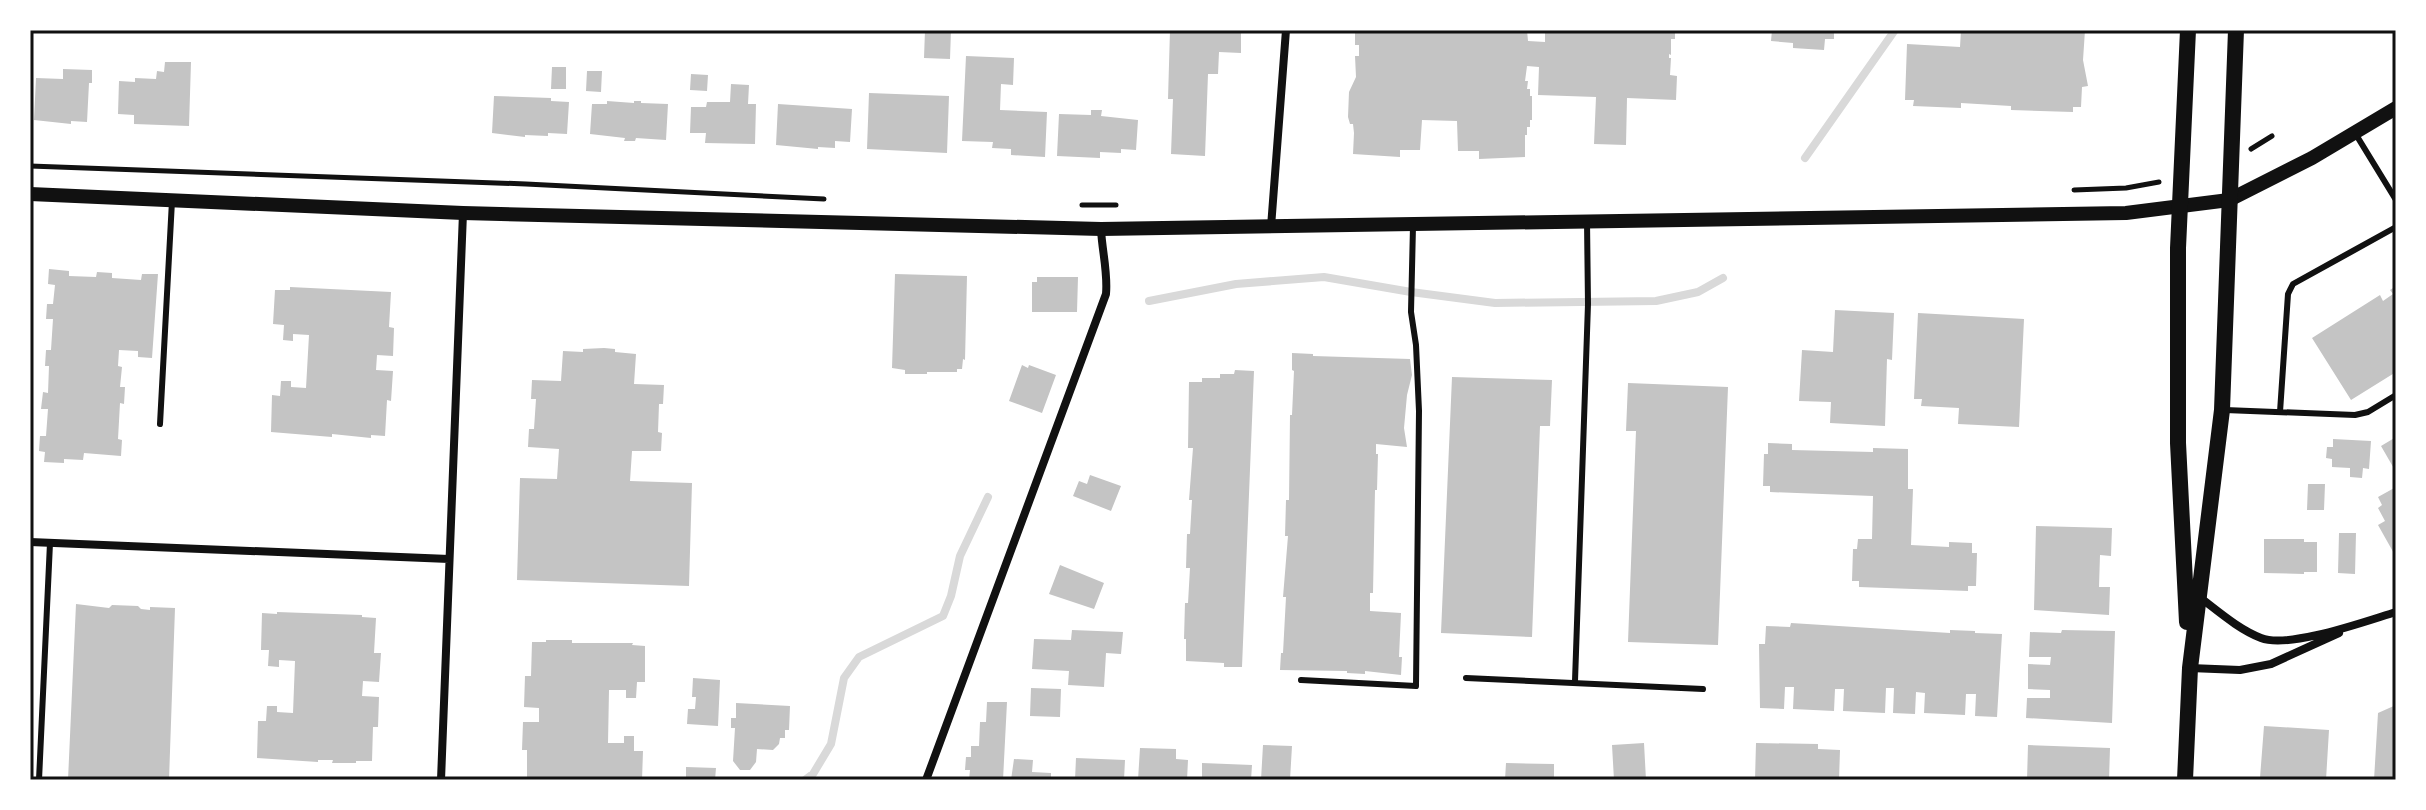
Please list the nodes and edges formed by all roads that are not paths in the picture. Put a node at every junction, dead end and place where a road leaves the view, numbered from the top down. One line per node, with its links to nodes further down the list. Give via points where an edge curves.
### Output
1 (1286, 30): 14 (street)
2 (2188, 30): 10 (main road)
3 (2236, 30): 7 (main road)
4 (2396, 108): 5 (street)
5 (2355, 133): 7 (street); 8 (lane)
6 (30, 194): 9 (street)
7 (2229, 200): 10 (street); 18 (main road)
8 (2396, 200)
9 (172, 201): 11 (street); 20 (lane)
10 (2181, 208): 12 (street); 27 (main road, via 2178,443)
11 (463, 213): 16 (street); 23 (street)
12 (1587, 220): 13 (street); 30 (lane)
13 (1413, 224): 14 (street); 29 (lane, via 1411,312 1419,398 1416,686)
14 (1271, 227): 16 (street)
15 (2396, 227): 19 (lane, via 2293,284)
16 (1101, 229): 34 (street, via 1106,294)
17 (2396, 395): 19 (lane, via 2355,415)
18 (2222, 410): 19 (lane); 24 (main road)
19 (2280, 412)
20 (160, 424)
21 (30, 542): 22 (street)
22 (50, 543): 23 (street); 32 (lane)
23 (449, 559): 33 (street)
24 (2198, 596): 26 (street, via 2263,639 2285,642); 27 (main road)
25 (2396, 612): 26 (street)
26 (2357, 624): 27 (street, via 2271,664 2240,670)
27 (2190, 668): 35 (main road)
28 (1466, 678): 30 (lane)
29 (1301, 680)
30 (1575, 681): 31 (lane)
31 (1703, 689)
32 (39, 780)
33 (441, 780)
34 (926, 780)
35 (2185, 780)

